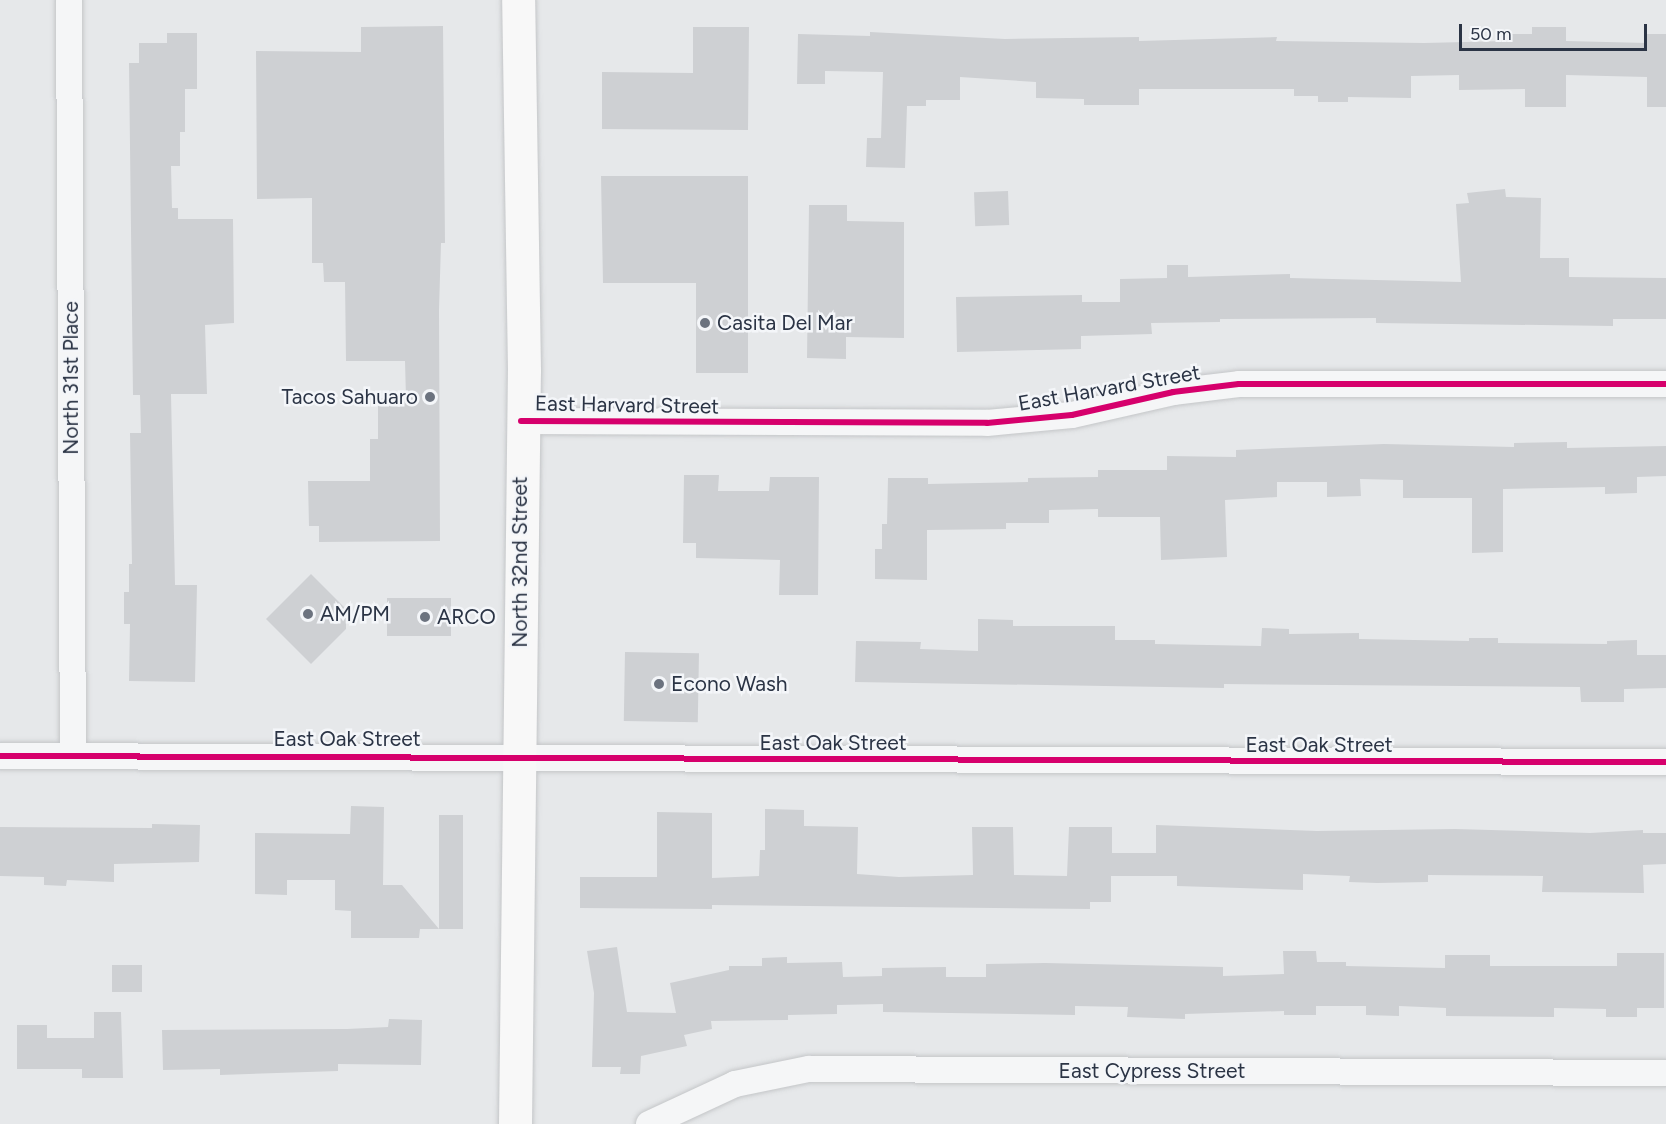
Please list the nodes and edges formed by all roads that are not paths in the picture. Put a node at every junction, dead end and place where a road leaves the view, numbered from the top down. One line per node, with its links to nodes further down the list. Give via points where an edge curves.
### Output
1 (69, 0): 6 (street, North 31st Place)
2 (518, 0): 4 (main road, North 32nd Street, via 524,371)
3 (1666, 384): 4 (street, East Harvard Street, via 1239,384 1173,392 1072,415 987,423)
4 (521, 421): 7 (main road, North 32nd Street)
5 (0, 756): 6 (street, East Oak Street)
6 (73, 756): 7 (street, East Oak Street)
7 (519, 758): 8 (street, East Oak Street); 10 (main road, North 32nd Street)
8 (1666, 762)
9 (1666, 1073): 11 (street, East Cypress Street, via 809,1069 735,1084)
10 (515, 1124)
11 (649, 1124)

